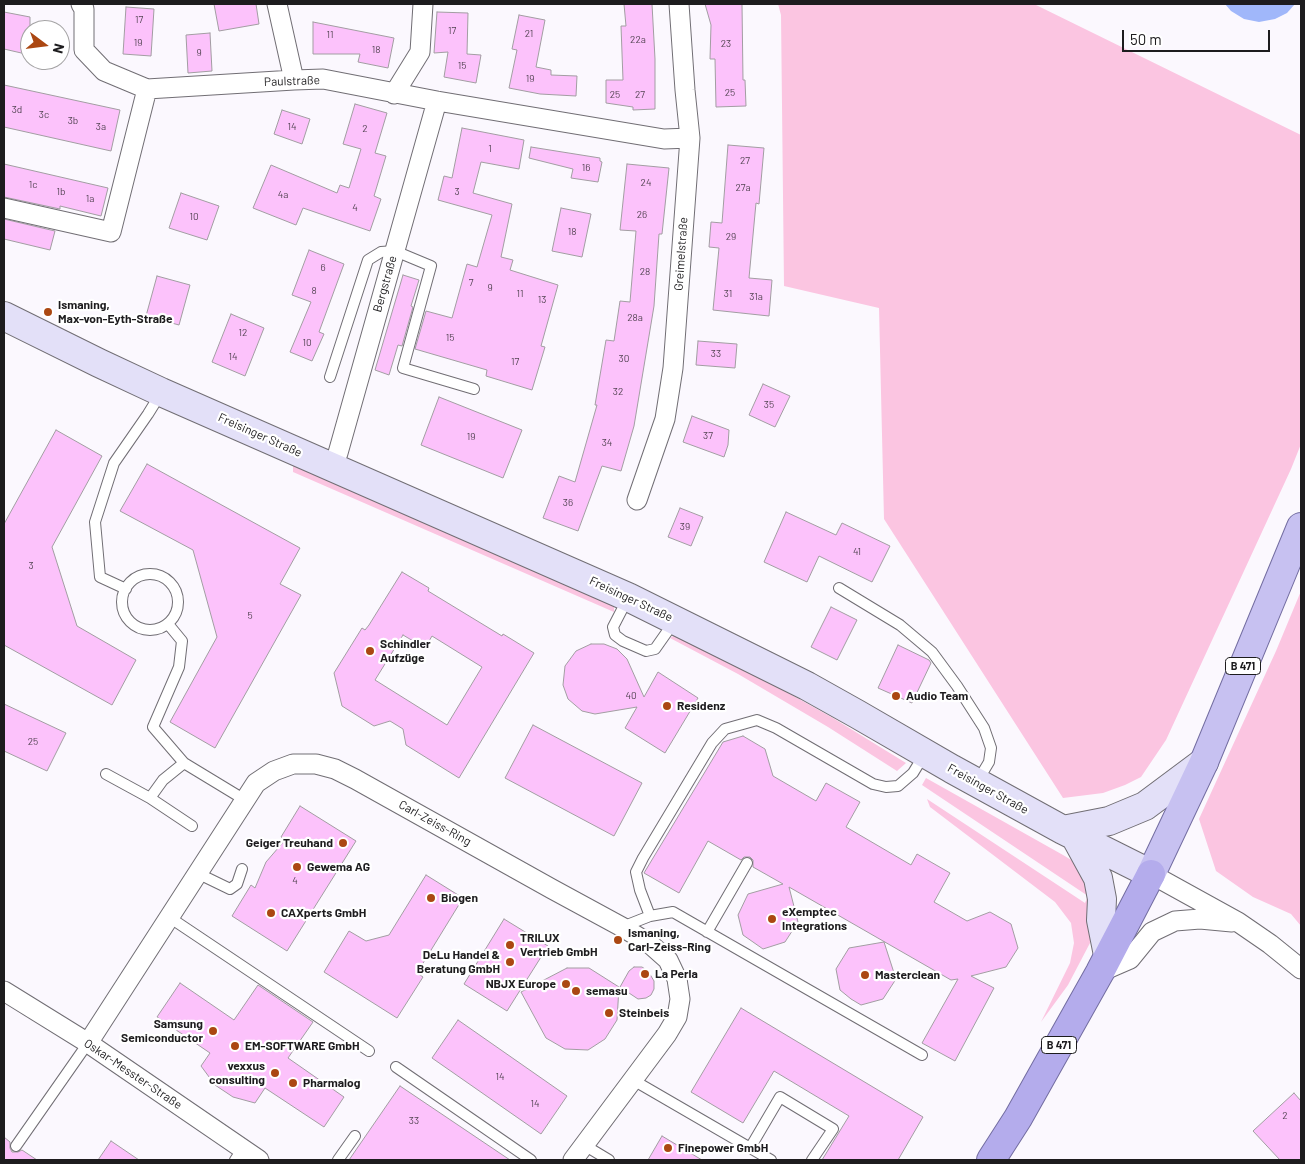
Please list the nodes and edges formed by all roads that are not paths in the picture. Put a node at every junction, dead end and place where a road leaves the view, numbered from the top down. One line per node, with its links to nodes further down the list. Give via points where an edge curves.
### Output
1 (81, 4): 6 (street, via 84,9 84,50 104,71)
2 (277, 4): 5 (street)
3 (423, 4): 7 (street, via 420,52)
4 (679, 4): 9 (street, Greimelstraße)
5 (294, 80): 6 (street, Paulstraße); 7 (street, Paulstraße, via 323,80)
6 (147, 89): 10 (street, via 111,232)
7 (394, 94): 8 (street, Paulstraße)
8 (437, 101): 9 (street, Paulstraße, via 664,139); 11 (street, Bergstraße)
9 (690, 138): 17 (street, Greimelstraße, via 673,368 665,419)
10 (4, 208)
11 (394, 251): 13 (lane, via 381,252 368,260); 14 (lane, via 432,266 403,368); 16 (street, Bergstraße)
12 (4, 316): 15 (main road, Freisinger Straße)
13 (330, 377)
14 (474, 389)
15 (161, 392): 16 (main road, Freisinger Straße); 20 (lane, via 114,464 95,522 100,577)
16 (332, 467): 21 (main road, Freisinger Straße)
17 (637, 500)
18 (1301, 527): 25 (main road, B 471)
19 (839, 588): 28 (lane, via 913,635 932,652 957,686 984,728 990,748 989,762)
20 (126, 590): 23 (lane, via 123,608 133,624 150,630); 23 (lane, via 138,577 156,575 164,578 176,591 178,600 174,617)
21 (628, 597): 22 (main road, Freisinger Straße); 22 (lane, via 613,627 615,635 623,641 646,651 655,649)
22 (676, 620): 24 (main road, Freisinger Straße, via 807,686)
23 (168, 624): 26 (lane, via 182,641 178,667 153,727)
24 (924, 754): 28 (main road, Freisinger Straße); 37 (lane, via 913,773 898,786 886,787 873,784 757,720 725,729 712,743 636,872)
25 (1204, 762): 32 (main road, via 1145,806); 36 (main road, B 471)
26 (184, 763): 29 (lane, via 163,780); 30 (lane)
27 (106, 774): 29 (lane)
28 (977, 783): 32 (main road, Freisinger Straße)
29 (150, 798): 31 (lane)
30 (245, 800): 35 (street, Carl-Zeiss-Ring); 40 (street, Carl-Zeiss-Ring, via 256,783 293,764 316,764 336,769)
31 (192, 826)
32 (1069, 833): 36 (main road, Freisinger Straße); 42 (main road, via 1098,878 1102,899)
33 (747, 863): 41 (lane)
34 (242, 869): 35 (lane, via 237,884 230,889)
35 (197, 874): 38 (street, Carl-Zeiss-Ring)
36 (1151, 874): 39 (street, Freisinger Straße); 42 (highway, B 471)
37 (650, 916): 40 (lane); 41 (lane, via 673,912)
38 (169, 917): 45 (street, Carl-Zeiss-Ring); 46 (lane)
39 (1238, 922): 42 (street, Freisinger Straße, via 1175,921 1152,932 1130,959); 43 (street, Freisinger Straße)
40 (622, 927): 49 (street, Carl-Zeiss-Ring, via 650,944 668,960 677,979 680,999 672,1026)
41 (707, 932): 47 (lane)
42 (1104, 963): 61 (highway, B 471, via 1018,1118)
43 (1301, 969)
44 (4, 991): 45 (street, Oskar-Messter-Straße)
45 (88, 1043): 51 (lane); 54 (street, Oskar-Messter-Straße)
46 (369, 1051)
47 (922, 1055)
48 (396, 1067): 55 (lane)
49 (633, 1080): 52 (lane); 53 (street, Carl-Zeiss-Ring)
50 (354, 1136): 57 (lane)
51 (16, 1146)
52 (750, 1148): 59 (lane); 60 (lane, via 780,1097 833,1129)
53 (579, 1153): 58 (lane)
54 (239, 1154): 56 (street, Oskar-Messter-Straße)
55 (526, 1159)
56 (259, 1160)
57 (339, 1160)
58 (609, 1160)
59 (771, 1160)
60 (812, 1160)
61 (991, 1160)

